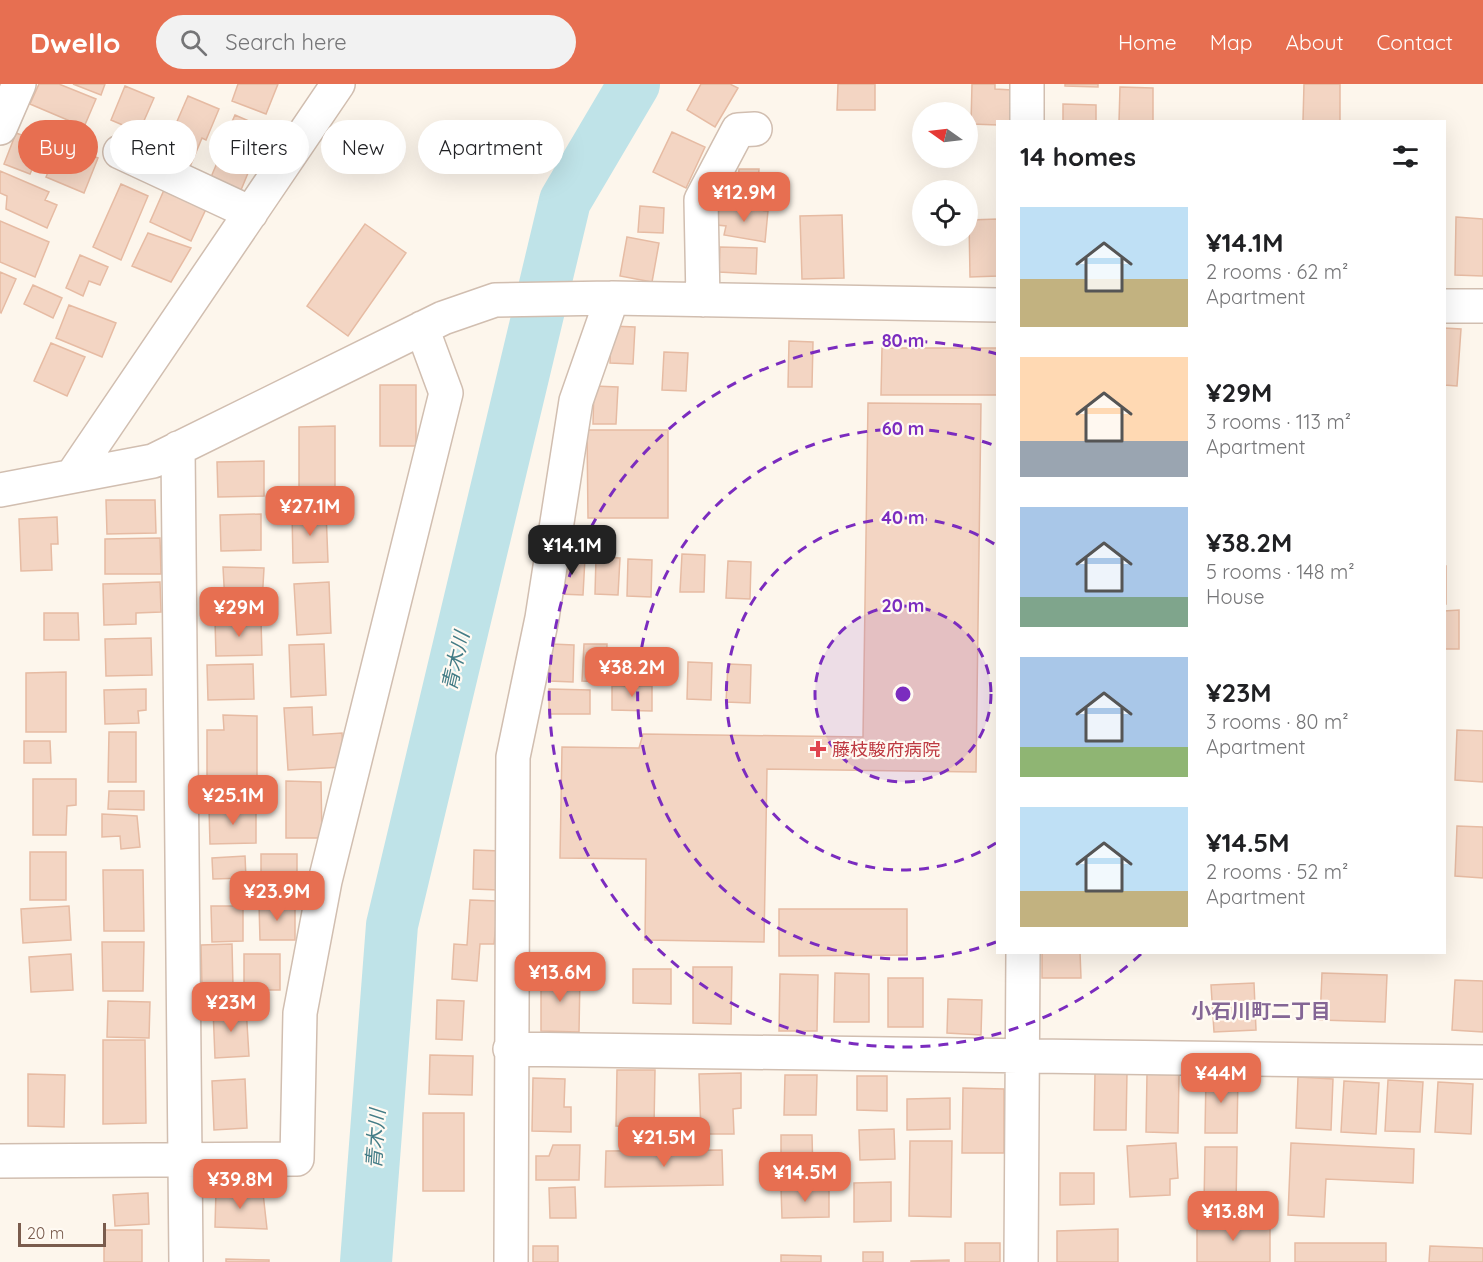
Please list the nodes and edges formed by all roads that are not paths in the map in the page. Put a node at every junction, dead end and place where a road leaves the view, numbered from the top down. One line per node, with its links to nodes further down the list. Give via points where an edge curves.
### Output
1 (19, 84): 5 (street)
2 (338, 84): 8 (street)
3 (1027, 84): 4 (street)
4 (1027, 120)
5 (0, 128)
6 (755, 129): 10 (street, via 738,130 701,200)
7 (167, 174): 8 (street)
8 (251, 213): 16 (street)
9 (601, 298): 10 (street); 14 (street, via 495,300); 19 (street, via 576,401 543,618 513,757)
10 (703, 300): 11 (street)
11 (996, 305)
12 (1446, 306): 13 (street)
13 (1483, 306)
14 (422, 328): 15 (street); 22 (street, via 446,393 325,881 300,1013 297,1159)
15 (178, 448): 16 (street, via 153,461); 22 (street)
16 (72, 476): 17 (street)
17 (0, 490)
18 (1023, 954): 20 (street)
19 (510, 1049): 20 (street); 25 (street)
20 (1022, 1058): 21 (street); 26 (street)
21 (1483, 1062)
22 (185, 1160): 23 (street); 24 (street)
23 (0, 1161)
24 (186, 1262)
25 (511, 1262)
26 (1021, 1262)

